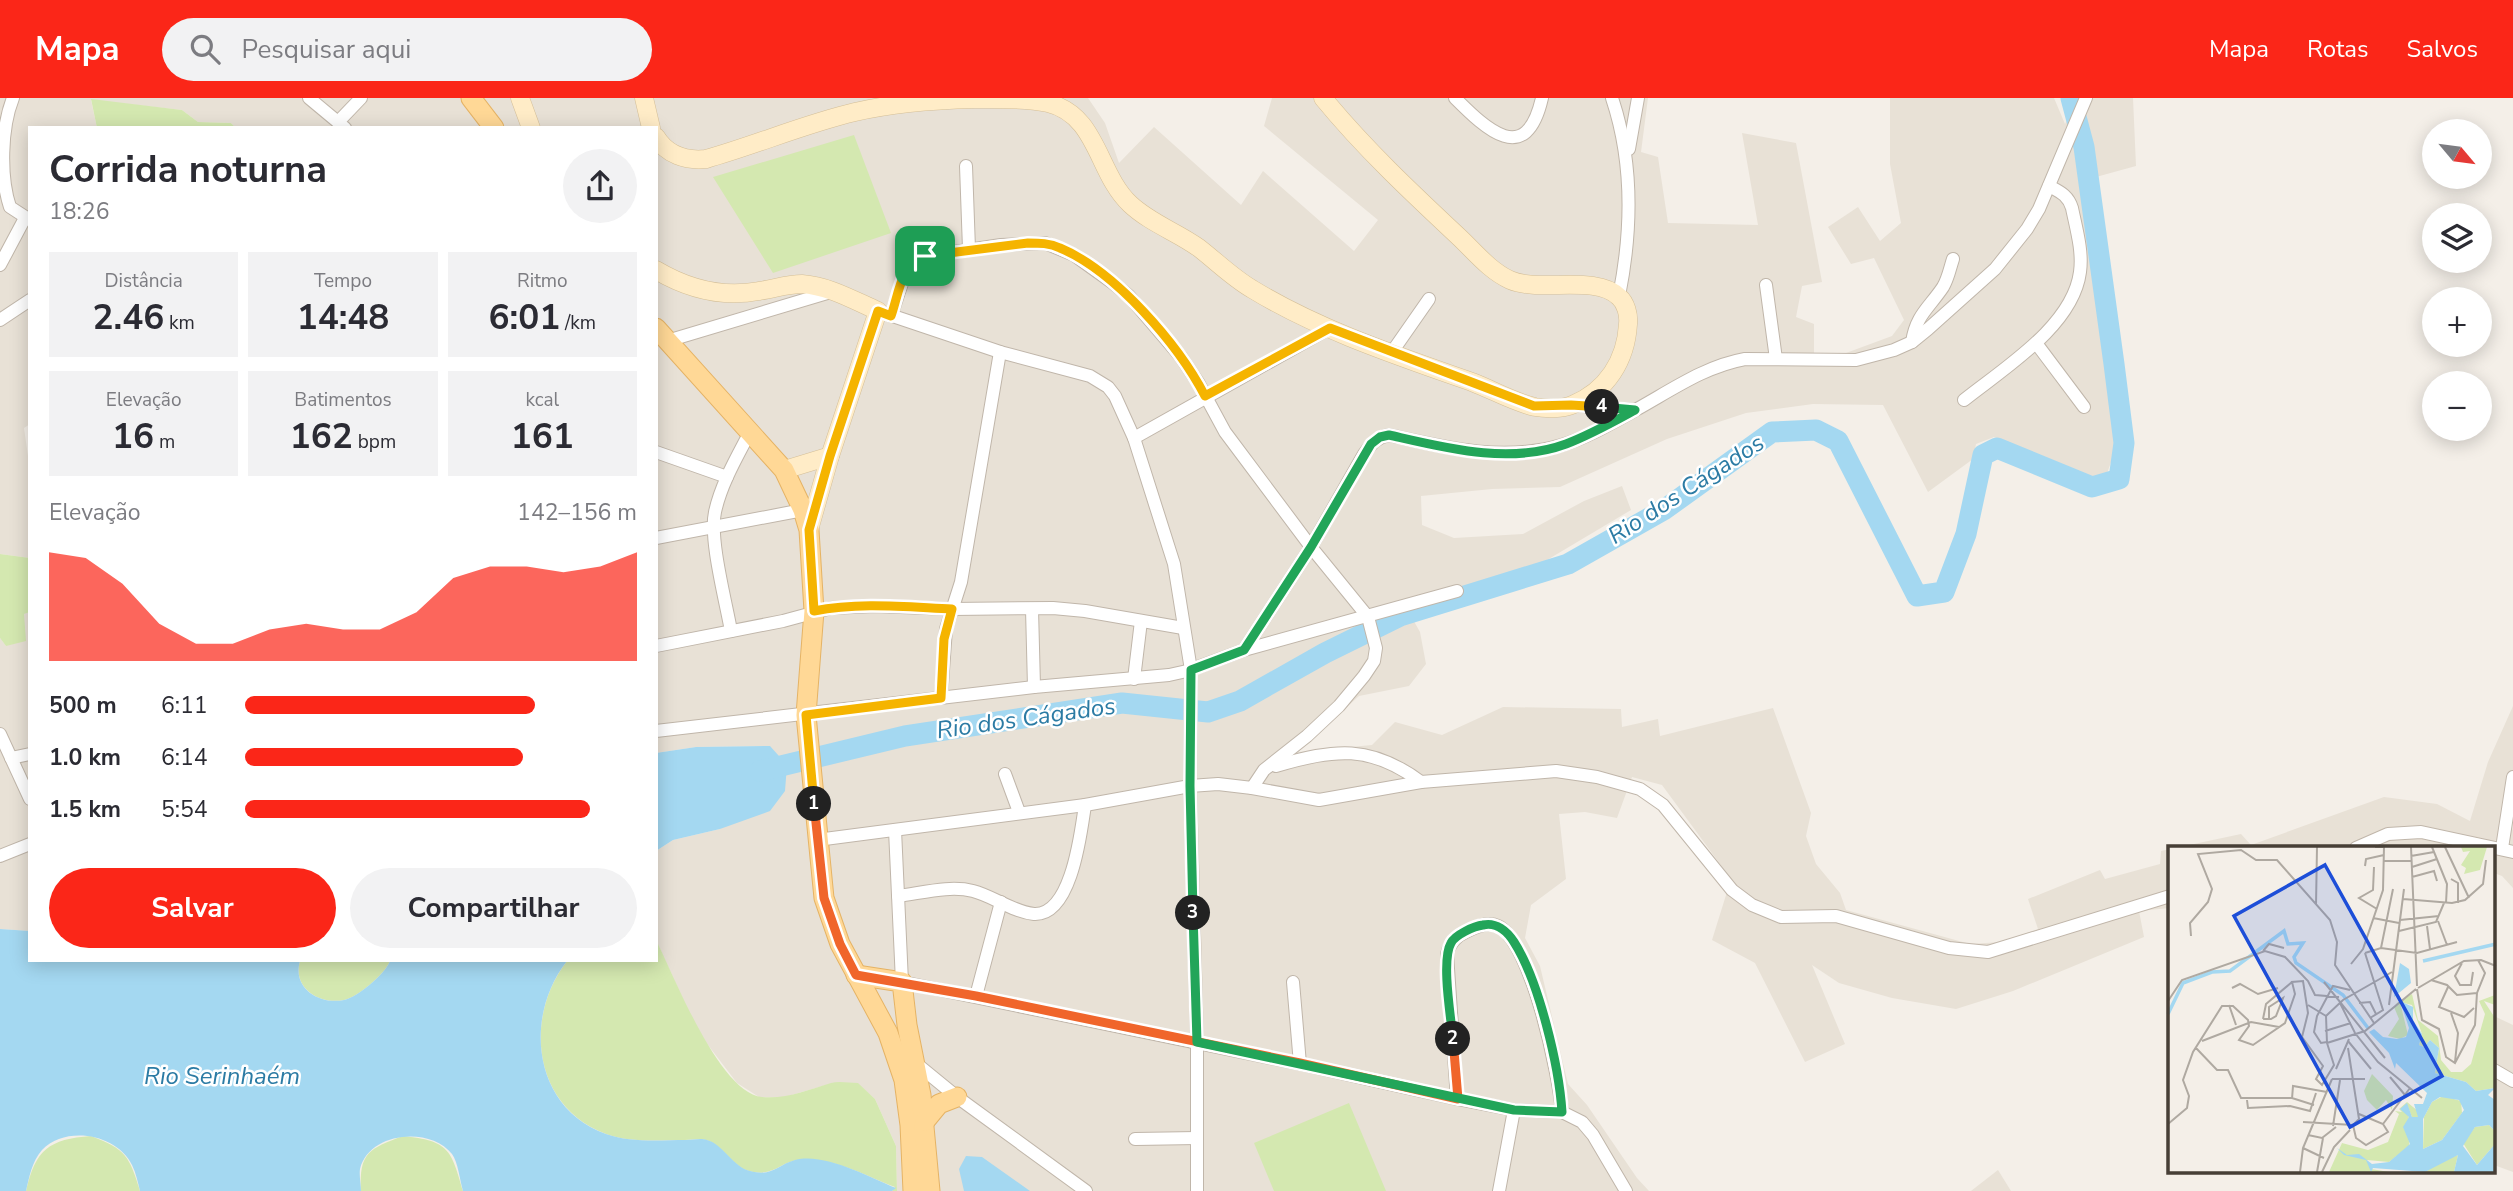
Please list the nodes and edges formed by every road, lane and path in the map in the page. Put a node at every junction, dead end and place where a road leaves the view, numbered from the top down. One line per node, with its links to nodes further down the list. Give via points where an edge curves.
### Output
1 (13, 98): 14 (street)
2 (309, 98): 13 (street)
3 (361, 98): 13 (street)
4 (471, 98): 15 (main road)
5 (520, 98): 16 (main road)
6 (644, 98): 17 (main road)
7 (1323, 98): 29 (main road, via 1406,186 1503,276 1529,285 1589,286)
8 (1455, 98): 9 (street, via 1487,129 1511,137 1530,127)
9 (1542, 98)
10 (1612, 98): 19 (street)
11 (1639, 98): 19 (street)
12 (2084, 102): 21 (street)
13 (342, 125)
14 (1, 126): 22 (street, via 5,193 10,207)
15 (492, 126)
16 (530, 126)
17 (651, 126)
18 (658, 139): 34 (main road, via 680,157 706,159 812,124 892,105 983,99 1046,102 1060,106 1086,128 1117,190 1142,214 1200,249 1254,290)
19 (1627, 159): 29 (street, via 1627,239)
20 (966, 166): 23 (street)
21 (2049, 186): 36 (street, via 2027,229 1995,269); 37 (street, via 2070,199 2081,268 2071,300)
22 (27, 219): 25 (street)
23 (969, 249): 32 (street, via 911,261); 41 (street, via 1045,243 1074,255 1129,296 1181,357)
24 (1953, 259): 36 (street, via 1944,285 1914,326)
25 (0, 265)
26 (658, 271): 28 (main road, via 710,292 740,294 800,284)
27 (1766, 285): 40 (street)
28 (834, 291): 32 (main road); 35 (street)
29 (1619, 296): 43 (main road, via 1629,315 1622,357 1601,387)
30 (1429, 299): 39 (street)
31 (28, 301): 33 (street)
32 (885, 313): 38 (street); 49 (main road)
33 (0, 320)
34 (1330, 328): 39 (main road); 41 (street)
35 (662, 335): 46 (main road)
36 (1912, 342): 40 (street, via 1856,360)
37 (2036, 343): 42 (street); 44 (street)
38 (1000, 352): 47 (street, via 1075,370 1100,381 1115,396); 58 (street, via 961,582)
39 (1392, 352): 43 (main road, via 1534,406)
40 (1776, 359): 45 (street, via 1745,359 1713,368)
41 (1205, 396): 47 (street); 56 (street, via 1225,432)
42 (1964, 400)
43 (1571, 405): 45 (street)
44 (2084, 407)
45 (1635, 410): 56 (street, via 1565,444 1527,452 1460,451 1389,435 1380,437 1371,444)
46 (750, 432): 50 (main road); 51 (street)
47 (1134, 438): 63 (street, via 1174,564)
48 (658, 453): 51 (street)
49 (830, 456): 50 (main road); 54 (main road)
50 (783, 470): 52 (main road)
51 (727, 477): 53 (street)
52 (803, 510): 53 (street); 54 (main road)
53 (713, 527): 55 (street); 64 (street)
54 (809, 530): 60 (main road)
55 (658, 538)
56 (1311, 547): 61 (street); 66 (street)
57 (1457, 591): 61 (street)
58 (952, 609): 59 (street); 60 (street, via 875,606); 70 (street, via 944,639)
59 (1032, 609): 62 (street, via 1085,611); 69 (street)
60 (814, 611): 64 (street); 71 (main road)
61 (1369, 619): 66 (street); 76 (street, via 1376,648 1369,669 1339,706)
62 (1141, 621): 63 (street); 68 (street)
63 (1183, 628): 67 (street)
64 (731, 631): 65 (street)
65 (658, 646)
66 (1244, 650): 67 (street)
67 (1191, 670): 68 (street); 79 (street)
68 (1134, 679): 69 (street)
69 (1034, 687): 70 (street)
70 (941, 698): 71 (street)
71 (806, 719): 72 (street); 86 (main road)
72 (658, 731)
73 (0, 734): 75 (street)
74 (28, 754): 75 (street)
75 (11, 758): 82 (street)
76 (1264, 770): 80 (street, via 1302,758 1363,753 1405,770); 81 (street)
77 (1005, 774): 84 (street)
78 (2513, 777): 90 (street)
79 (1190, 780): 81 (street); 83 (street); 99 (street)
80 (1421, 782): 81 (street, via 1319,800); 93 (street, via 1556,771 1640,789 1663,805 1732,890 1752,905 1781,917 1836,916 1949,948 1988,952)
81 (1252, 788)
82 (28, 795)
83 (1085, 805): 84 (street); 94 (street, via 1072,869 1055,904 1037,914)
84 (1019, 812): 85 (street)
85 (895, 830): 86 (street); 92 (street)
86 (817, 839): 95 (main road, via 824,898)
87 (28, 845): 91 (street)
88 (2361, 846): 89 (street, via 2388,834 2421,832)
89 (2489, 846)
90 (2508, 850)
91 (0, 856)
92 (898, 896): 94 (street, via 964,890); 96 (street)
93 (2168, 897)
94 (1001, 902): 98 (street)
95 (856, 975): 96 (main road); 111 (main road, via 887,1033 904,1080)
96 (902, 982): 98 (street); 100 (main road)
97 (1293, 982): 101 (street)
98 (976, 996): 99 (street)
99 (1197, 1042): 101 (street); 109 (street)
100 (914, 1061): 104 (street); 108 (main road)
101 (1300, 1063): 105 (street)
102 (2496, 1071): 103 (street)
103 (2513, 1081)
104 (957, 1097): 108 (main road, via 939,1104); 113 (street)
105 (1458, 1099): 106 (street); 107 (street, via 1447,954 1454,939 1478,926 1493,925 1513,940 1526,967 1551,1046)
106 (1514, 1110): 107 (street); 115 (street)
107 (1562, 1112): 116 (street, via 1582,1122 1593,1135)
108 (925, 1121): 112 (main road)
109 (1197, 1138): 110 (street); 114 (street)
110 (1135, 1139)
111 (913, 1191)
112 (930, 1191)
113 (1086, 1191)
114 (1197, 1191)
115 (1499, 1191)
116 (1626, 1191)

